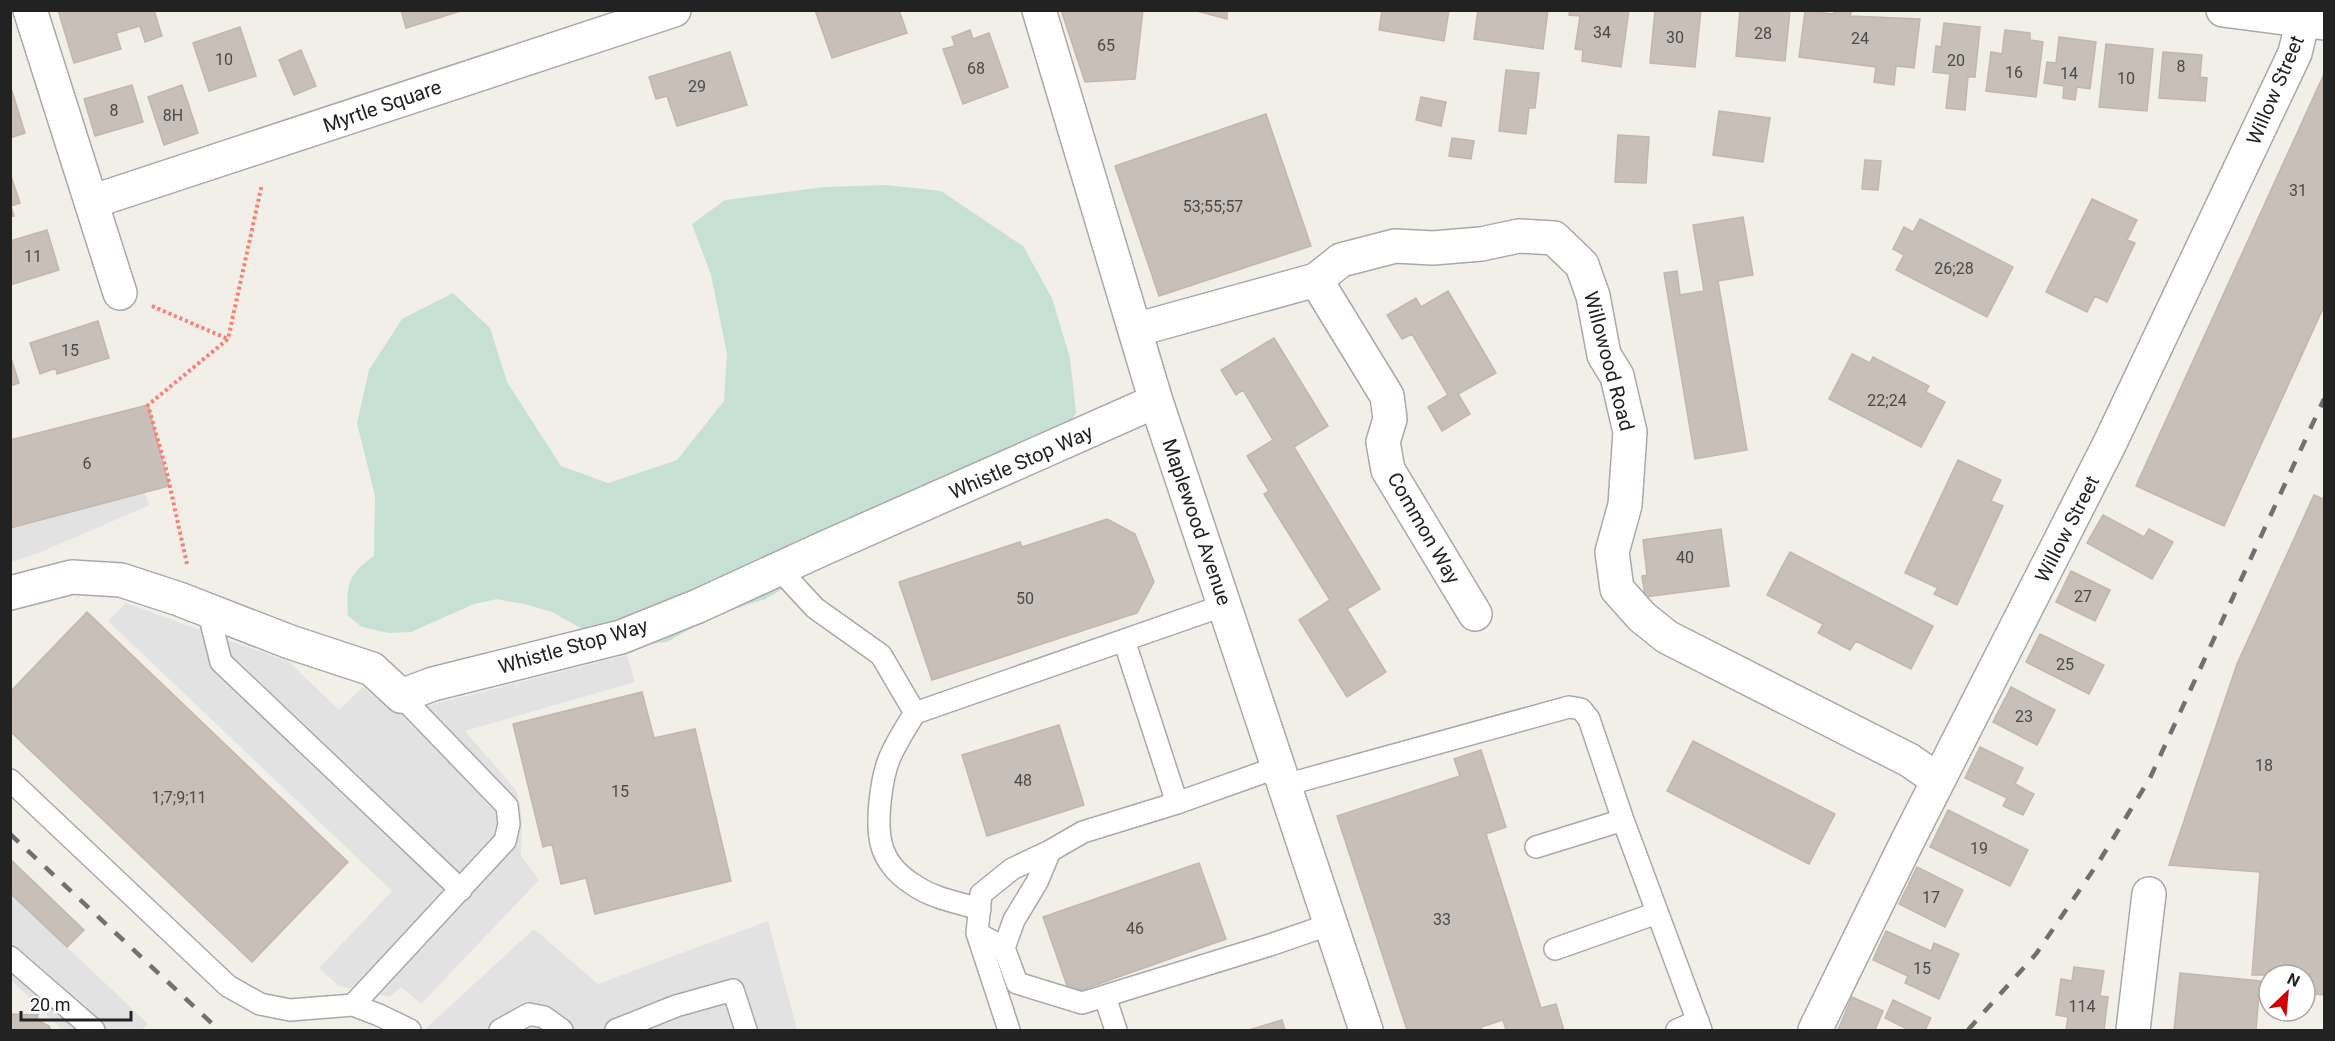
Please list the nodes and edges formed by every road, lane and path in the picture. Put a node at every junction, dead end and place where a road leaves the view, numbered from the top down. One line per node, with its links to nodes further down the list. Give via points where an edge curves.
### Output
1 (30, 10): 7 (street)
2 (674, 10): 6 (street, Myrtle Square)
3 (1039, 10): 10 (street, Maplewood Avenue)
4 (2223, 10): 5 (street)
5 (2314, 22): 23 (street, Willow Street, via 2295,53 2109,445)
6 (271, 143): 7 (street, Myrtle Square); 11 (path)
7 (91, 202): 9 (street)
8 (1316, 280): 10 (street, Willowood Road); 17 (street, Common Way, via 1387,396 1390,419 1383,442 1388,470); 23 (street, Willowood Road, via 1341,260 1395,246 1433,249 1520,236 1554,238 1582,265 1593,296 1604,355 1617,376 1630,432 1625,505 1612,552 1617,589 1667,637 1910,760)
9 (120, 292): 11 (path)
10 (1135, 330): 12 (street, Maplewood Avenue)
11 (228, 339): 16 (path, via 148,405)
12 (1156, 401): 13 (street, Whistle Stop Way); 15 (street, Maplewood Avenue)
13 (778, 569): 19 (street, Whistle Stop Way, via 621,637 433,684); 20 (lane, via 815,608 881,655)
14 (10, 593): 16 (street, via 72,577 122,580)
15 (1225, 605): 18 (lane); 21 (street, Maplewood Avenue)
16 (202, 608): 19 (street, via 372,669); 28 (lane, via 221,662)
17 (1475, 614)
18 (1124, 640): 20 (lane); 24 (lane)
19 (401, 696): 28 (lane, via 507,806 505,842)
20 (915, 713): 30 (lane, via 889,759 882,782 881,843 892,867 910,883 932,896)
21 (1281, 776): 24 (lane); 25 (lane, via 1569,707 1581,709 1589,719); 32 (street, Maplewood Avenue)
22 (10, 780): 38 (lane, via 228,986 260,1004 290,1011)
23 (1938, 780): 50 (street, Willow Street)
24 (1177, 803): 27 (lane, via 1083,832)
25 (1623, 820): 26 (lane); 31 (lane)
26 (1536, 847)
27 (1050, 852): 30 (lane, via 1012,869 981,894); 34 (lane, via 1014,920)
28 (461, 890): 38 (lane)
29 (2149, 894): 51 (street)
30 (980, 909): 33 (lane)
31 (1658, 913): 35 (lane); 39 (lane)
32 (1330, 924): 37 (lane); 48 (street, Maplewood Avenue)
33 (977, 933): 34 (lane); 46 (lane)
34 (1004, 948): 37 (lane, via 1017,983 1082,1003)
35 (1555, 949)
36 (10, 957): 40 (lane)
37 (1105, 997): 47 (lane)
38 (353, 1005): 41 (lane)
39 (1700, 1026): 49 (lane)
40 (94, 1030)
41 (410, 1030)
42 (500, 1030): 43 (lane, via 529,1014 544,1017)
43 (562, 1030)
44 (616, 1030): 45 (lane, via 676,1006 733,990)
45 (746, 1030)
46 (1009, 1030)
47 (1116, 1030)
48 (1366, 1030)
49 (1677, 1030)
50 (1815, 1030)
51 (2133, 1030)

